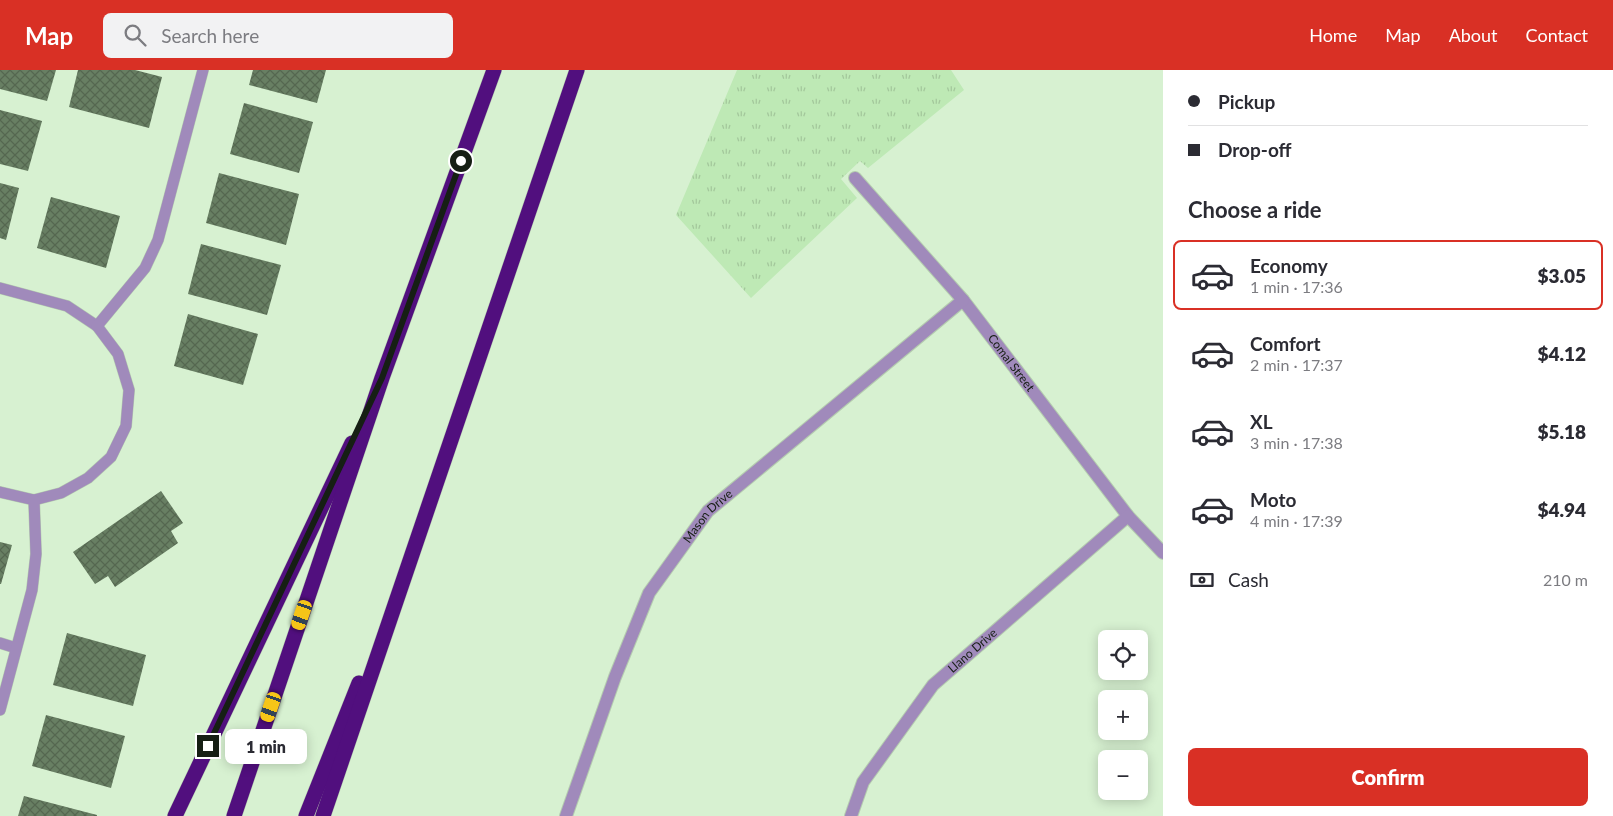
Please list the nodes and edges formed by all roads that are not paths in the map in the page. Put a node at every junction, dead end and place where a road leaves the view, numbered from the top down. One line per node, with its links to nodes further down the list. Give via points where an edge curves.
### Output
1 (203, 70): 7 (lane, via 158,240 145,268)
2 (494, 70): 8 (highway)
3 (577, 70): 9 (highway)
4 (855, 178): 6 (street, Comal Street)
5 (0, 288): 7 (lane, via 66,306)
6 (962, 300): 12 (street, Comal Street); 21 (street, Mason Drive, via 708,511 649,593 615,677)
7 (97, 326): 11 (lane, via 118,354 129,390 126,426 111,457 88,478 61,493)
8 (382, 378): 17 (highway); 18 (highway)
9 (436, 484): 19 (highway); 20 (highway)
10 (0, 492): 11 (lane)
11 (34, 500): 15 (lane, via 36,554 32,590)
12 (1128, 516): 13 (street, Comal Street); 22 (street, Llano Drive, via 933,685 864,782)
13 (1163, 553)
14 (0, 643): 15 (lane)
15 (16, 648): 16 (lane)
16 (0, 710)
17 (175, 816)
18 (234, 816)
19 (306, 816)
20 (323, 816)
21 (566, 816)
22 (851, 816)

